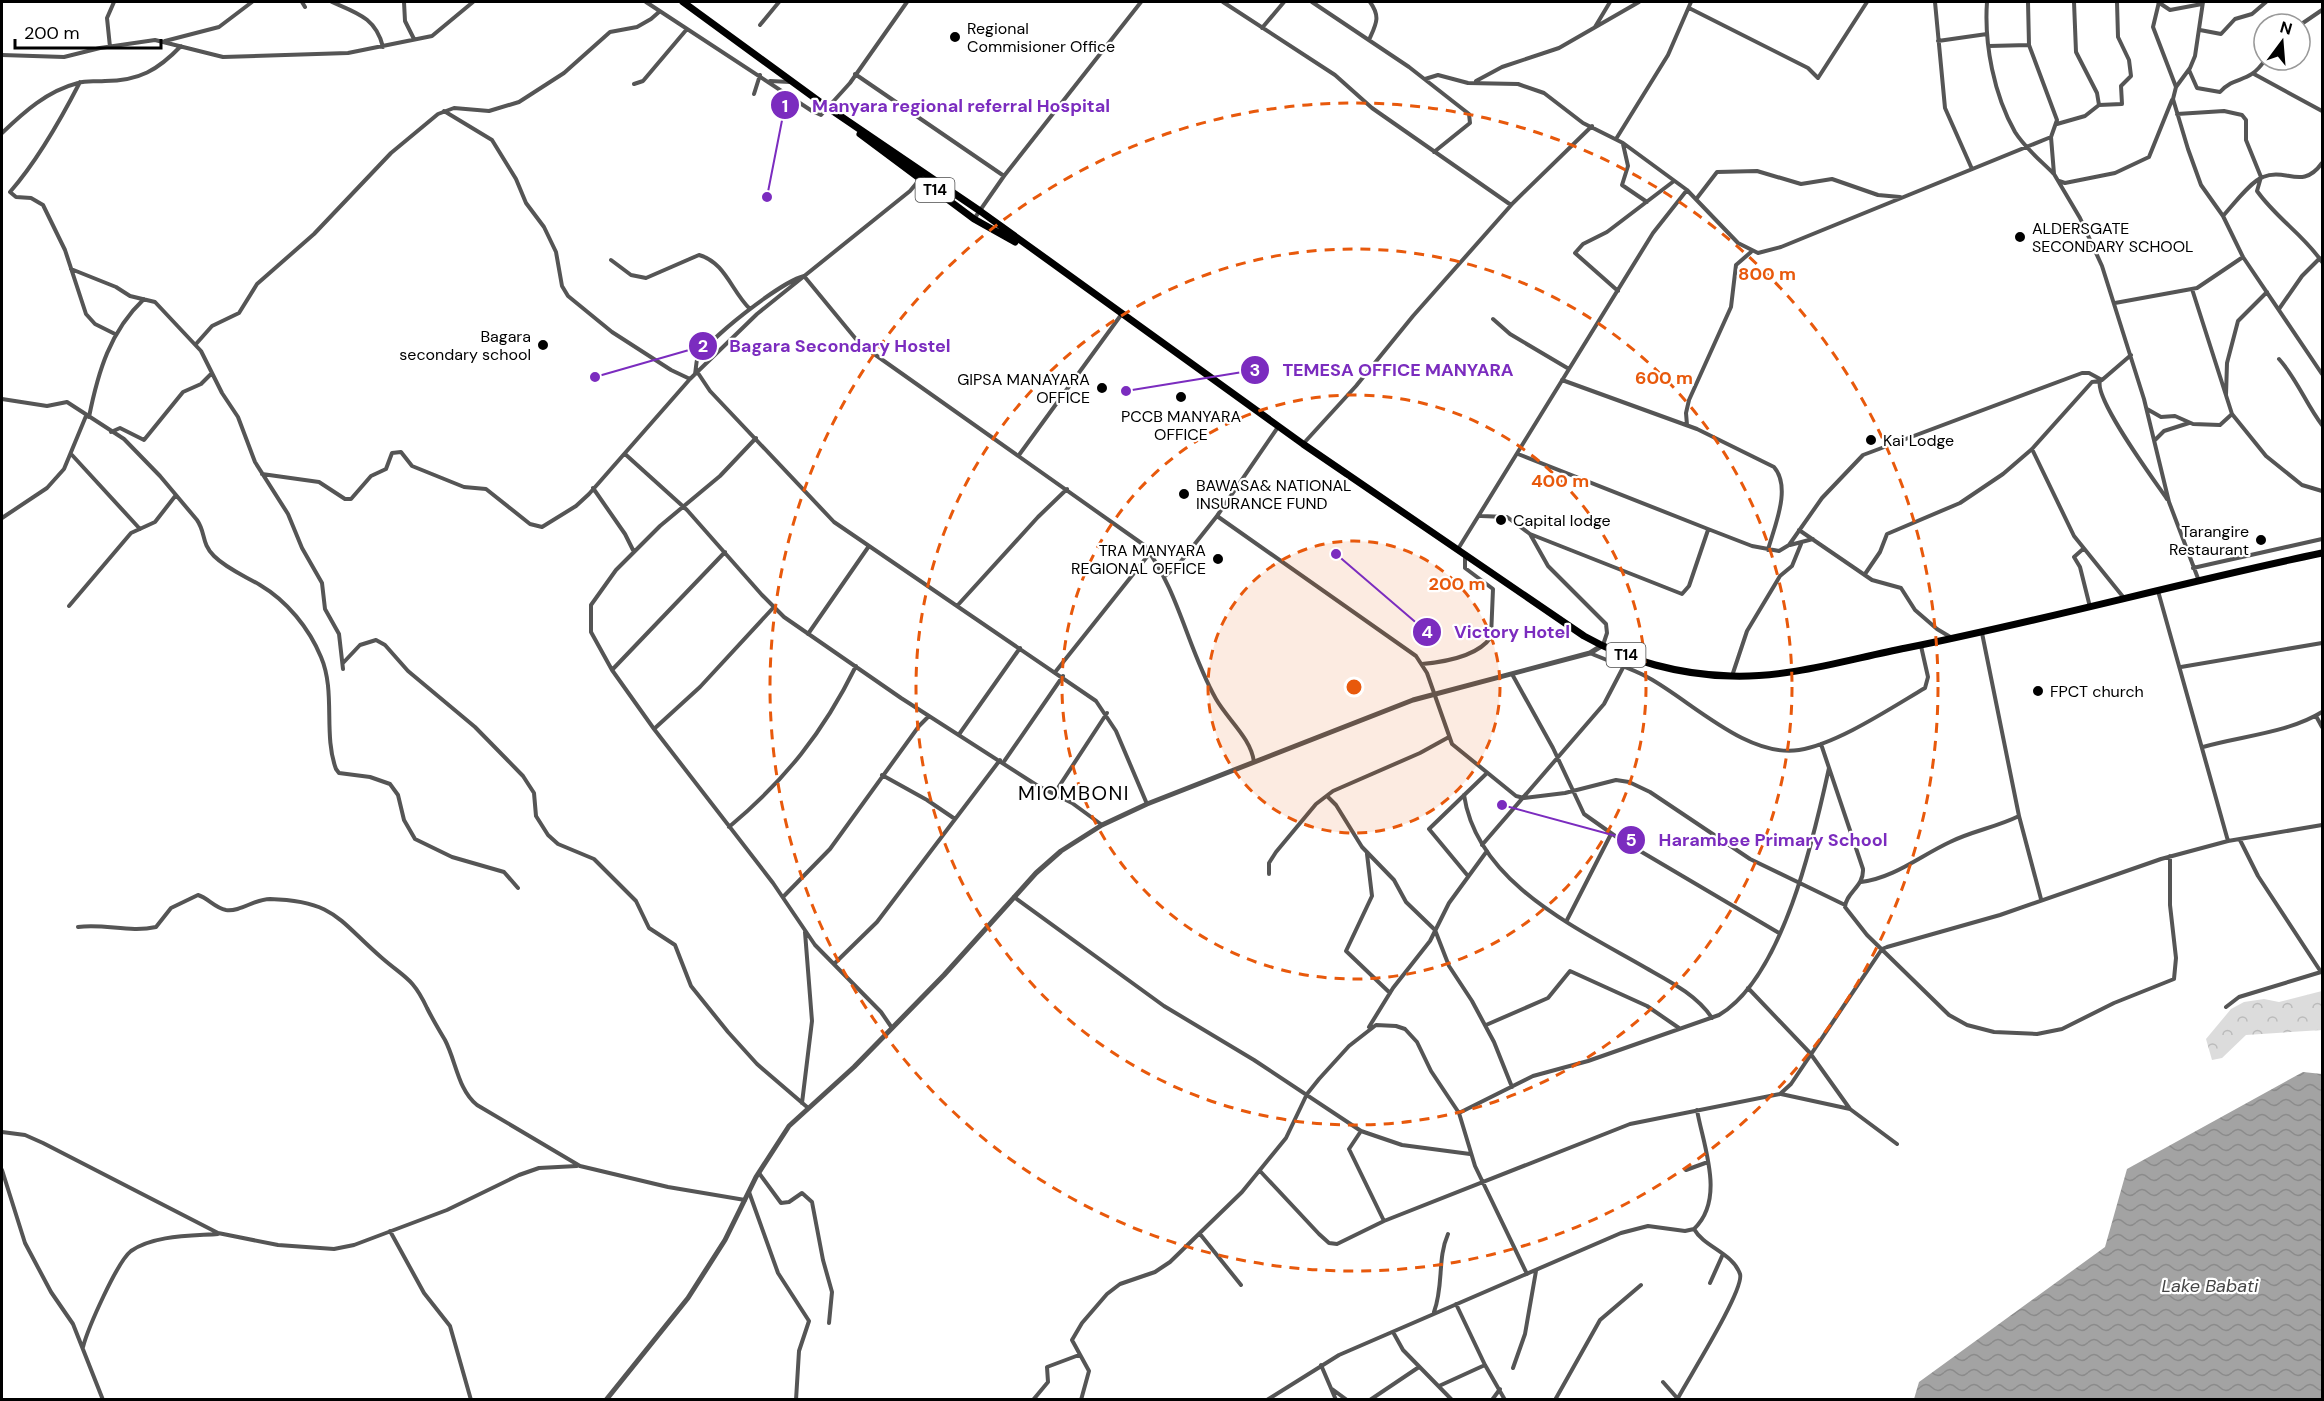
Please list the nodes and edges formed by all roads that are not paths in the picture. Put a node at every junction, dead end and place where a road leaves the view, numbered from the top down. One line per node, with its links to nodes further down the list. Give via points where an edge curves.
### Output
1 (114, 2): 44 (street, via 107,18)
2 (252, 2): 39 (street, via 219,27)
3 (302, 2): 28 (street)
4 (332, 2): 45 (street, via 373,22)
5 (404, 2): 37 (street, via 405,21)
6 (473, 2): 37 (street, via 439,32)
7 (646, 2): 30 (street)
8 (683, 2): 54 (highway, T14)
9 (779, 2): 31 (street)
10 (907, 2): 48 (street)
11 (1141, 2): 76 (street)
12 (1223, 2): 33 (street)
13 (1284, 2): 33 (street)
14 (1312, 2): 38 (street)
15 (1370, 2): 38 (street, via 1378,20)
16 (1610, 2): 32 (street)
17 (1639, 2): 32 (street)
18 (1691, 2): 29 (street)
19 (1867, 2): 29 (street, via 1818,78 1808,68)
20 (1935, 2): 40 (street)
21 (1987, 2): 36 (street)
22 (2028, 2): 41 (street)
23 (2074, 2): 60 (street, via 2076,52)
24 (2117, 2): 60 (street, via 2118,37 2129,60 2131,76 2121,86 2122,104)
25 (2158, 2): 27 (street, via 2170,10); 57 (street, via 2153,27)
26 (2266, 2): 35 (street, via 2252,14 2235,20 2221,34)
27 (2203, 3): 35 (street)
28 (305, 7)
29 (1689, 8): 69 (street, via 1668,55)
30 (658, 12): 34 (street); 62 (street, via 637,27 610,32 564,73 519,102 489,111)
31 (760, 25)
32 (1596, 27): 55 (street, via 1559,48 1502,67)
33 (1262, 28): 72 (street, via 1335,75 1372,108)
34 (687, 29): 50 (street); 56 (street, via 643,81)
35 (2200, 30): 47 (street)
36 (1988, 34): 40 (street); 43 (street)
37 (414, 39): 45 (street)
38 (1369, 40): 51 (street)
39 (164, 41): 42 (street); 44 (street)
40 (1938, 41): 74 (street, via 1945,108)
41 (2030, 45): 43 (street); 65 (street)
42 (181, 46): 45 (street, via 223,57 321,55); 53 (street, via 144,76)
43 (1989, 46): 71 (street, via 2002,104)
44 (110, 47): 46 (street, via 64,57)
45 (383, 47)
46 (2, 55)
47 (2189, 69): 49 (street, via 2197,88 2212,92 2220,92 2227,83); 57 (street)
48 (855, 74): 61 (street); 76 (street)
49 (2254, 74): 63 (street)
50 (760, 75): 52 (street); 58 (street)
51 (1425, 79): 55 (street, via 1438,75); 72 (street, via 1469,114 1471,120)
52 (768, 80): 54 (street); 61 (street, via 816,113 821,115)
53 (80, 82): 67 (street, via 58,89); 93 (street, via 60,121 10,192 42,205)
54 (793, 82): 61 (highway, T14)
55 (1474, 82): 66 (street, via 1530,87)
56 (634, 84)
57 (2176, 87): 59 (street)
58 (754, 94)
59 (2173, 99): 64 (street); 75 (street, via 2156,146 2138,165 2065,183)
60 (2099, 105): 65 (street, via 2085,116)
61 (827, 107): 77 (highway, T14, via 876,148)
62 (443, 110): 105 (street, via 392,153 314,234 257,284 239,313 212,326); 112 (street, via 492,140 516,178 526,203 544,227 556,252 562,286 568,296 612,332)
63 (2322, 111)
64 (2177, 114): 78 (street, via 2224,111 2242,115 2246,120 2246,140); 86 (street, via 2200,184)
65 (2057, 124): 68 (street)
66 (1592, 126): 69 (street); 84 (street)
67 (2, 133)
68 (2051, 137): 71 (street); 75 (street)
69 (1616, 139): 70 (street)
70 (1623, 143): 79 (street); 83 (street, via 1628,166 1622,185)
71 (2028, 149): 74 (street); 75 (street)
72 (1434, 152): 84 (street)
73 (2322, 163): 78 (street, via 2302,178)
74 (1972, 170): 81 (street)
75 (2054, 174): 99 (street, via 2090,237)
76 (1004, 176): 85 (street)
77 (922, 177): 85 (highway, T14); 87 (highway, T14); 94 (street, via 910,191)
78 (2260, 177): 86 (street); 92 (street, via 2256,190 2262,199)
79 (1674, 181): 80 (street); 83 (street)
80 (1687, 190): 82 (street); 96 (street, via 1653,233)
81 (1903, 197): 82 (street, via 1878,195 1832,179 1794,183 1741,170 1717,172); 88 (street, via 1781,247)
82 (1697, 198): 88 (street)
83 (1647, 202): 96 (street, via 1575,253)
84 (1511, 206): 127 (street)
85 (980, 211): 87 (street); 89 (highway, T14)
86 (2223, 216): 90 (street)
87 (974, 219): 89 (highway, T14)
88 (1751, 252): 121 (street, via 1733,272 1731,307 1689,400)
89 (1037, 255): 102 (highway, T14)
90 (2244, 257): 95 (street); 97 (street)
91 (611, 260): 100 (street, via 631,276 646,278 699,255 705,257 723,273)
92 (2321, 260): 101 (street, via 2302,276)
93 (71, 269): 98 (street, via 130,296); 104 (street, via 89,319)
94 (804, 276): 100 (street, via 771,291); 110 (street, via 757,314); 132 (street, via 860,344)
95 (2192, 289): 99 (street); 116 (street)
96 (1618, 291): 108 (street)
97 (2267, 292): 101 (street); 116 (street, via 2238,321 2227,363)
98 (144, 298): 104 (street); 105 (street, via 160,306)
99 (2115, 303): 106 (street)
100 (750, 309): 110 (street, via 701,355 696,362)
101 (2279, 309): 111 (street)
102 (1121, 315): 123 (highway, T14); 132 (street)
103 (1493, 319): 108 (street, via 1510,334)
104 (115, 334): 119 (street, via 97,375)
105 (196, 344): 109 (street)
106 (2131, 355): 114 (street); 117 (street)
107 (2279, 359): 122 (street)
108 (1569, 369): 113 (street)
109 (212, 373): 124 (street, via 206,381 183,392 144,440 120,428); 133 (street, via 238,417)
110 (696, 374): 112 (street); 125 (street)
111 (2322, 374)
112 (690, 379): 130 (street)
113 (1562, 380): 121 (street); 131 (street)
114 (2100, 381): 128 (street, via 2086,387); 138 (street, via 2100,391 2122,433); 145 (street, via 2082,373 1863,455 1835,483)
115 (2, 399): 119 (street, via 47,406 65,401)
116 (2227, 399): 118 (street)
117 (2147, 408): 120 (street, via 2162,417 2178,417); 126 (street)
118 (2232, 414): 120 (street, via 2218,425); 136 (street, via 2266,456 2302,485)
119 (87, 416): 124 (street); 129 (street)
120 (2189, 423): 126 (street, via 2165,431)
121 (1687, 425): 154 (street, via 1755,455 1779,473 1780,504)
122 (2322, 425)
123 (1278, 426): 127 (highway, T14); 140 (street)
124 (111, 432): 137 (street, via 142,455)
125 (756, 438): 139 (street); 151 (street, via 815,505)
126 (2155, 440): 138 (street)
127 (1303, 444): 153 (highway, T14)
128 (2032, 449): 152 (street, via 2065,521); 161 (street, via 1960,503 1887,534)
129 (71, 454): 142 (street, via 47,488); 143 (street)
130 (625, 454): 134 (street); 139 (street)
131 (1518, 454): 141 (street); 144 (street)
132 (1019, 456): 135 (street)
133 (262, 474): 134 (street, via 319,482 351,499 371,476 386,469 392,453 400,452 412,466 452,483 486,489 537,528 576,506); 179 (street, via 288,514 322,583 325,609 339,634)
134 (592, 489): 155 (street)
135 (1067, 489): 157 (street, via 1137,539); 167 (street)
136 (2322, 491)
137 (176, 495): 143 (street, via 155,522); 229 (street, via 201,525 203,541 215,557 285,603 312,637 327,678 336,770 390,784 415,839 452,857 501,871)
138 (2169, 501): 160 (street)
139 (683, 507): 155 (street); 156 (street)
140 (1217, 516): 162 (street); 180 (street, via 1407,648)
141 (1480, 516): 146 (street, via 1503,516); 153 (street)
142 (2, 518)
143 (140, 529): 166 (street, via 131,533)
144 (1708, 529): 146 (street, via 1689,586 1682,594); 154 (street)
145 (1799, 530): 147 (street); 150 (street)
146 (1530, 534): 174 (street, via 1548,566 1606,624 1607,636)
147 (1813, 539): 149 (street); 161 (street)
148 (2322, 539): 160 (street)
149 (1801, 544): 150 (street); 189 (street, via 1792,566 1780,576 1747,631)
150 (1789, 545): 154 (street, via 1784,550)
151 (868, 546): 167 (street); 171 (street)
152 (2083, 549): 165 (street); 168 (street, via 2074,557)
153 (1457, 550): 159 (highway, T14)
154 (1768, 550)
155 (634, 552): 185 (street, via 595,597 589,614 591,632)
156 (725, 552): 169 (street); 185 (street)
157 (1150, 553): 162 (street); 186 (street)
158 (2322, 553): 163 (highway, T14)
159 (1465, 555): 174 (highway, T14); 180 (street, via 1465,568 1493,589 1491,637 1460,656)
160 (2193, 568): 163 (street)
161 (1865, 574): 172 (street, via 1874,581 1900,588 1915,610)
162 (1165, 576): 203 (street, via 1207,682 1246,741)
163 (2199, 581): 164 (highway, T14)
164 (2158, 590): 165 (highway, T14); 182 (street)
165 (2125, 599): 168 (highway, T14)
166 (69, 606)
167 (957, 606): 176 (street)
168 (2090, 607): 170 (highway, T14)
169 (773, 608): 171 (street); 196 (street, via 700,687)
170 (1982, 633): 172 (highway, T14); 213 (street)
171 (808, 634): 181 (street)
172 (1954, 639): 175 (highway, T14)
173 (2322, 643): 182 (street)
174 (1602, 645): 177 (street); 178 (highway, T14)
175 (1921, 645): 189 (highway, T14, via 1804,669); 199 (street, via 1928,677 1925,688)
176 (1020, 648): 186 (street); 197 (street)
177 (1590, 653): 184 (street); 187 (street)
178 (1629, 656): 184 (street); 189 (highway, T14, via 1679,671)
179 (343, 663): 183 (street); 254 (street, via 360,645 376,640 475,727 523,776 534,793 536,816 548,835 558,844 594,859 637,903 649,928 675,945 691,986 728,1032)
180 (1422, 664): 190 (street)
181 (856, 666): 193 (street); 217 (street, via 785,776)
182 (2181, 668): 200 (street)
183 (343, 669)
184 (1624, 669): 199 (street, via 1650,678 1748,740 1783,750); 201 (street, via 1604,704)
185 (612, 670): 196 (street)
186 (1056, 671): 188 (street)
187 (1512, 674): 190 (street); 201 (street)
188 (1063, 676): 192 (street); 202 (street)
189 (1732, 676)
190 (1434, 693): 198 (street); 203 (street)
191 (2322, 712): 194 (street)
192 (1107, 713): 208 (street); 212 (street)
193 (929, 716): 197 (street); 206 (street)
194 (2316, 716): 195 (street); 200 (street)
195 (2322, 727)
196 (654, 729): 217 (street)
197 (959, 733): 202 (street)
198 (1449, 737): 205 (street, via 1456,749); 210 (street, via 1353,780)
199 (1821, 744): 204 (street)
200 (2203, 747): 220 (street)
201 (1557, 757): 207 (street); 211 (street)
202 (1001, 762): 208 (street); 214 (street)
203 (1254, 763): 212 (street)
204 (1829, 768): 227 (street); 228 (street, via 1863,869)
205 (1486, 774): 209 (street); 211 (street)
206 (882, 775): 214 (street); 230 (street, via 830,849)
207 (1575, 791): 211 (street); 218 (street, via 1584,814); 227 (street, via 1620,780 1636,785 1750,859)
208 (1054, 795): 215 (street)
209 (1464, 795): 221 (street); 226 (street, via 1429,829)
210 (1327, 796): 223 (street); 225 (street, via 1272,857)
211 (1524, 798): 221 (street)
212 (1147, 804): 215 (street)
213 (2019, 816): 228 (street, via 1951,841 1905,867); 232 (street)
214 (955, 819): 240 (street, via 878,922)
215 (1102, 825): 231 (street, via 1052,858)
216 (2322, 825): 219 (street)
217 (729, 827): 230 (street)
218 (1611, 834): 234 (street); 238 (street)
219 (2240, 840): 220 (street); 241 (street, via 2258,876)
220 (2228, 842): 224 (street)
221 (1482, 845): 222 (street)
222 (1487, 851): 226 (street); 234 (street, via 1527,895)
223 (1368, 854): 237 (street, via 1394,880 1413,911); 243 (street, via 1372,896 1346,951)
224 (2170, 856): 232 (street); 239 (street, via 2175,978 2062,1029 2010,1034 1967,1024 1949,1015)
225 (1269, 874)
226 (1468, 876): 237 (street)
227 (1798, 882): 233 (street); 238 (street)
228 (1861, 882): 233 (street)
229 (518, 888)
230 (783, 897): 236 (street)
231 (1013, 897): 247 (street); 252 (street, via 1164,1006)
232 (2042, 899): 239 (street)
233 (1845, 905): 239 (street)
234 (1567, 920): 245 (street, via 1677,987)
235 (78, 927): 263 (street, via 156,927 171,908 198,895 223,910 270,899 320,907 339,917 383,960 414,982 472,1101)
236 (805, 930): 240 (street); 254 (street, via 812,1021)
237 (1435, 930): 243 (street); 246 (street, via 1449,966)
238 (1779, 933): 242 (street)
239 (1882, 949): 250 (street)
240 (834, 964): 247 (street)
241 (2322, 972): 244 (street, via 2239,998)
242 (1748, 988): 245 (street, via 1728,1009); 250 (street)
243 (1390, 993): 249 (street)
244 (2226, 1007)
245 (1712, 1018): 248 (street)
246 (1486, 1025): 248 (street, via 1548,998 1570,971 1647,1006); 251 (street)
247 (892, 1028): 254 (street, via 842,1080)
248 (1679, 1028): 251 (street)
249 (1368, 1029): 252 (street); 257 (street, via 1390,1024 1411,1034)
250 (1810, 1053): 253 (street); 255 (street)
251 (1512, 1087): 257 (street)
252 (1307, 1094): 258 (street); 266 (street, via 1286,1138)
253 (1780, 1094): 255 (street); 256 (street)
254 (804, 1106): 267 (street)
255 (1850, 1109): 260 (street)
256 (1697, 1110): 262 (street); 268 (street, via 1630,1124)
257 (1460, 1113): 261 (street)
258 (1361, 1131): 261 (street, via 1402,1145); 271 (street, via 1349,1149)
259 (2, 1132): 274 (street, via 25,1135 43,1143)
260 (1897, 1144)
261 (1470, 1154): 268 (street)
262 (1708, 1162): 265 (street); 272 (street, via 1709,1202)
263 (580, 1166): 270 (street); 273 (street, via 539,1168)
264 (2, 1170): 287 (street, via 25,1243)
265 (1686, 1170)
266 (1260, 1171): 271 (street, via 1329,1243 1337,1244); 275 (street)
267 (759, 1172): 269 (street); 285 (street, via 781,1203 802,1193 812,1202 832,1292)
268 (1483, 1182): 271 (street); 279 (street)
269 (749, 1191): 270 (street); 301 (street, via 778,1273 809,1321 799,1351)
270 (745, 1200): 300 (street, via 688,1298)
271 (1384, 1221)
272 (1694, 1229): 277 (street); 278 (street, via 1636,1228)
273 (390, 1231): 274 (street, via 334,1249 278,1245); 299 (street, via 424,1293 450,1326)
274 (218, 1233): 287 (street, via 166,1239 131,1251 92,1320)
275 (1200, 1234): 281 (street); 288 (street, via 1155,1272 1120,1284 1107,1294 1073,1336 1072,1345)
276 (1448, 1234): 284 (street, via 1442,1252 1441,1291)
277 (1723, 1254): 280 (street); 297 (street, via 1737,1269 1740,1281 1722,1324 1705,1347)
278 (1536, 1270): 279 (street); 292 (street, via 1525,1334)
279 (1527, 1274): 283 (street)
280 (1710, 1283)
281 (1241, 1285)
282 (1641, 1285): 311 (street, via 1600,1320)
283 (1456, 1304): 284 (street); 290 (street)
284 (1433, 1313): 286 (street)
285 (829, 1323)
286 (1393, 1332): 289 (street); 291 (street)
287 (83, 1348): 298 (street)
288 (1079, 1355): 302 (street, via 1047,1367 1048,1382); 303 (street, via 1089,1371)
289 (1321, 1364): 295 (street); 304 (street)
290 (1485, 1365): 294 (street); 296 (street)
291 (1419, 1367): 294 (street); 307 (street)
292 (1513, 1368)
293 (1663, 1382): 297 (street)
294 (1439, 1386): 308 (street)
295 (1332, 1389): 305 (street); 306 (street)
296 (1500, 1389): 309 (street); 310 (street)
297 (1678, 1399)
298 (103, 1400)
299 (471, 1400)
300 (606, 1400)
301 (796, 1400)
302 (1033, 1400)
303 (1081, 1400)
304 (1267, 1400)
305 (1336, 1400)
306 (1347, 1400)
307 (1370, 1400)
308 (1452, 1400)
309 (1492, 1400)
310 (1505, 1400)
311 (1555, 1400)

